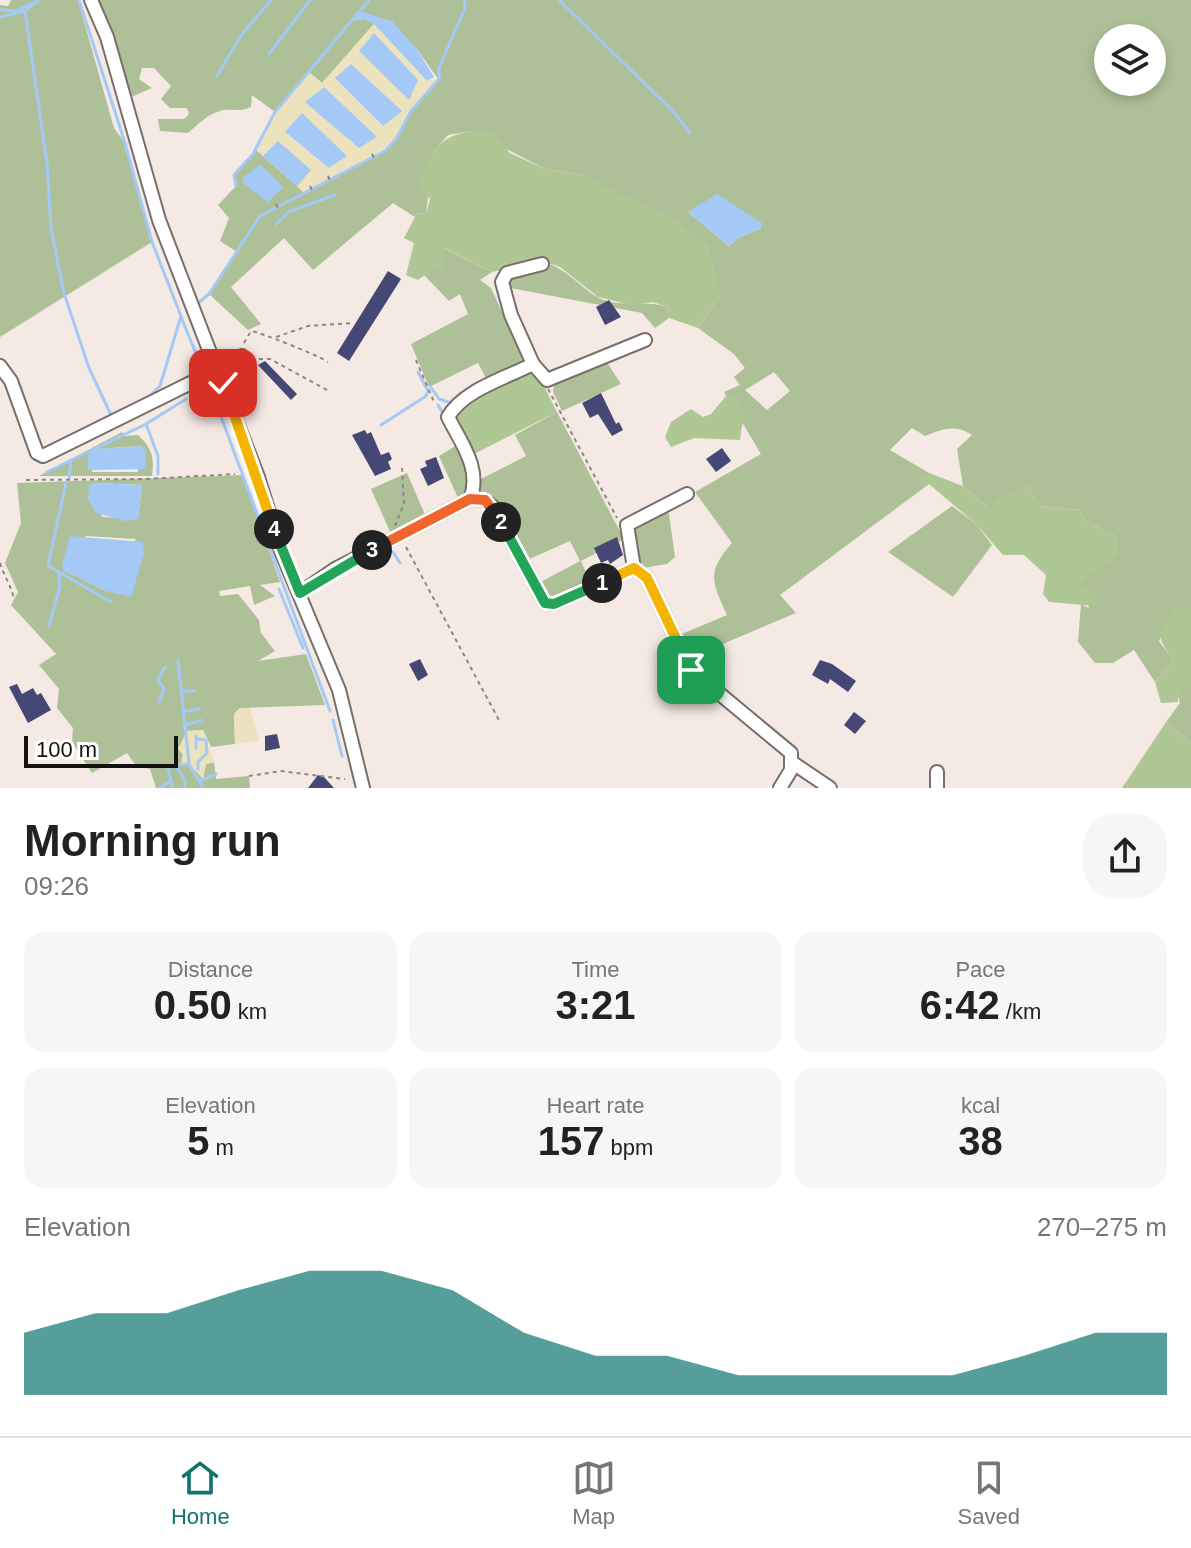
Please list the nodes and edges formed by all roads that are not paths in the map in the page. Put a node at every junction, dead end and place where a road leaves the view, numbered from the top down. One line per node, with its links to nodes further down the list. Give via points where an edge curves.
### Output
1 (91, 0): 7 (street, via 107,37 159,220)
2 (542, 264): 5 (street, via 507,273 502,282)
3 (645, 340): 5 (street, via 547,380)
4 (240, 358): 8 (street)
5 (533, 364): 10 (street, via 464,399 448,417 475,471)
6 (0, 366): 7 (street, via 11,381 37,453 43,456)
7 (217, 370): 8 (street)
8 (223, 383): 12 (street)
9 (687, 494): 11 (street, via 627,525)
10 (470, 499): 11 (street, via 493,507 545,603 554,604); 12 (street)
11 (634, 568): 13 (street, via 647,578 691,670 784,744)
12 (300, 593): 15 (street, via 339,690)
13 (793, 763): 18 (street); 19 (street)
14 (937, 772): 20 (street)
15 (359, 773): 16 (street); 17 (street)
16 (345, 779)
17 (363, 788)
18 (780, 788)
19 (830, 788)
20 (937, 788)

